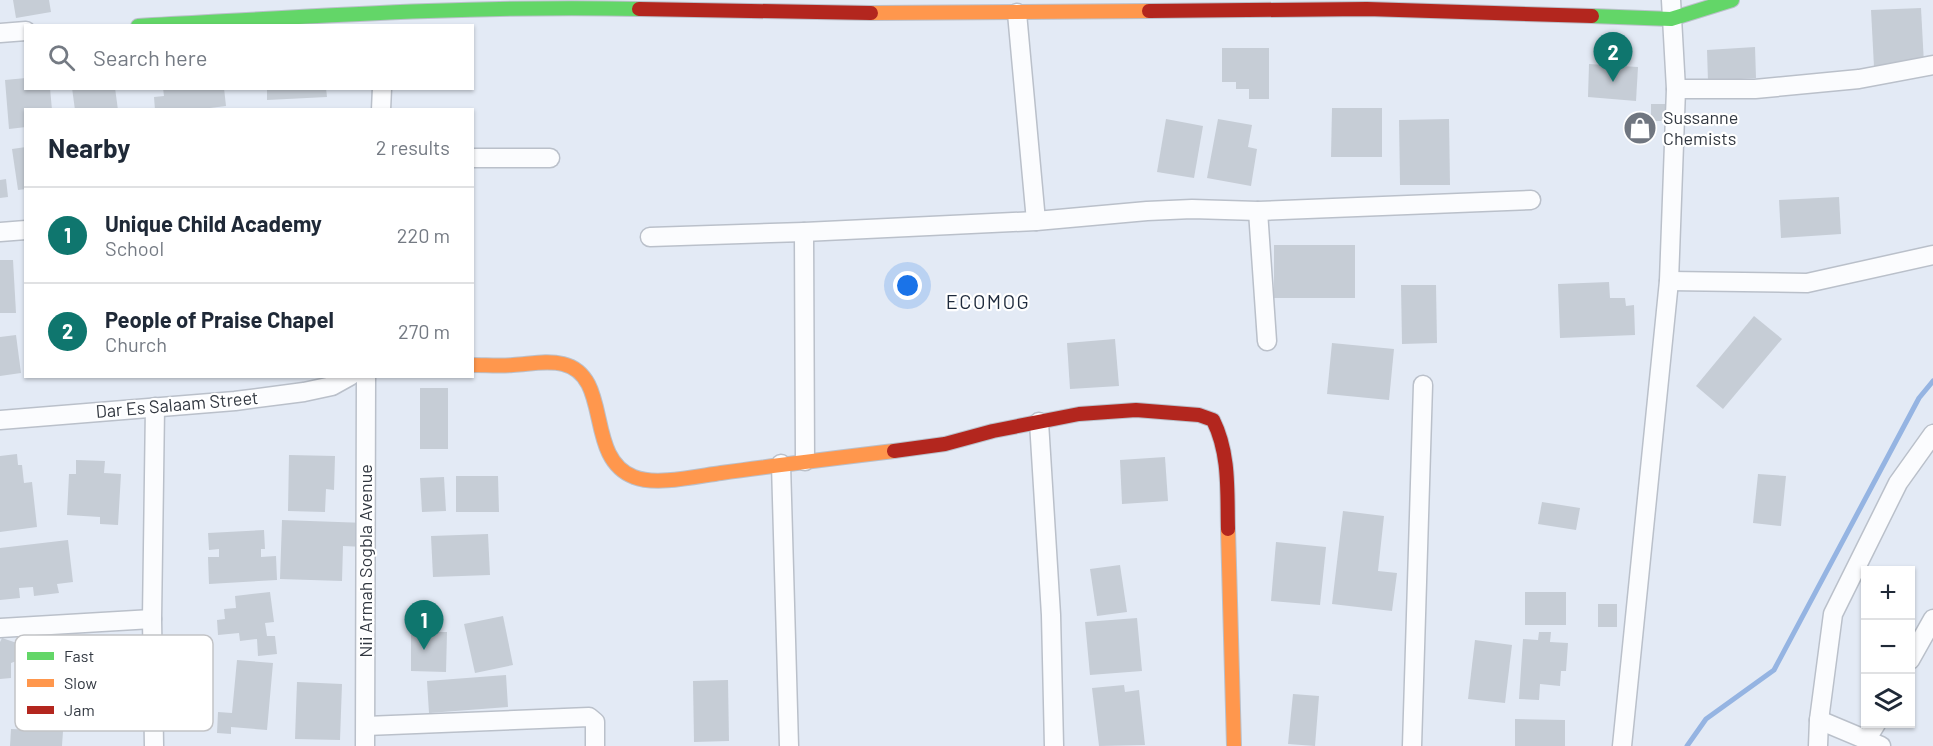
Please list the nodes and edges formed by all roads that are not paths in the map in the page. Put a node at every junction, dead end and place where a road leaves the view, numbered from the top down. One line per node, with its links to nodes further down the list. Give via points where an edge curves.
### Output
1 (1671, 0): 8 (street)
2 (1732, 0): 8 (street)
3 (600, 4): 6 (street); 7 (street, via 796,13)
4 (1367, 4): 5 (street); 8 (street)
5 (1120, 6): 7 (street)
6 (384, 13): 9 (street)
7 (1017, 13): 20 (street)
8 (1671, 19): 13 (street)
9 (176, 24)
10 (24, 31): 11 (street)
11 (0, 33)
12 (1933, 65): 13 (street, via 1859,79 1755,88)
13 (1676, 89): 26 (street)
14 (382, 90): 15 (street)
15 (381, 108)
16 (474, 158): 17 (street)
17 (550, 158)
18 (1531, 200): 19 (street)
19 (1258, 212): 20 (street, via 1192,209); 27 (street)
20 (1036, 221): 23 (street)
21 (24, 230): 22 (street)
22 (0, 232)
23 (804, 232): 24 (street); 36 (street)
24 (650, 237)
25 (1933, 255): 26 (street, via 1807,283)
26 (1670, 281): 55 (street)
27 (1267, 341)
28 (474, 365): 37 (street, via 549,362 583,374 610,458 621,472 635,478 688,477)
29 (346, 378): 32 (street, Dar Es Salaam Street, via 332,386 304,392)
30 (366, 378): 44 (street, Nii Armah Sogbla Avenue)
31 (1423, 385): 54 (street)
32 (155, 407): 33 (street, Dar Es Salaam Street); 38 (street)
33 (0, 420)
34 (1039, 422): 36 (street, via 945,444); 52 (street, via 1051,615); 53 (street, via 1079,414 1136,410 1199,415 1213,420 1221,436 1226,467)
35 (1933, 434): 43 (street, via 1898,483 1833,614)
36 (805, 461): 37 (street)
37 (781, 464): 51 (street)
38 (152, 619): 40 (street); 41 (street)
39 (1933, 619): 42 (street)
40 (0, 628)
41 (152, 635)
42 (1915, 653)
43 (1819, 720): 47 (street); 56 (street)
44 (366, 726): 49 (street, Nii Armah Sogbla Avenue); 50 (street, via 589,717 595,722)
45 (1876, 728): 47 (street)
46 (154, 731): 48 (street)
47 (1874, 743)
48 (154, 746)
49 (365, 746)
50 (595, 746)
51 (789, 746)
52 (1054, 746)
53 (1234, 746)
54 (1412, 746)
55 (1622, 746)
56 (1818, 746)

